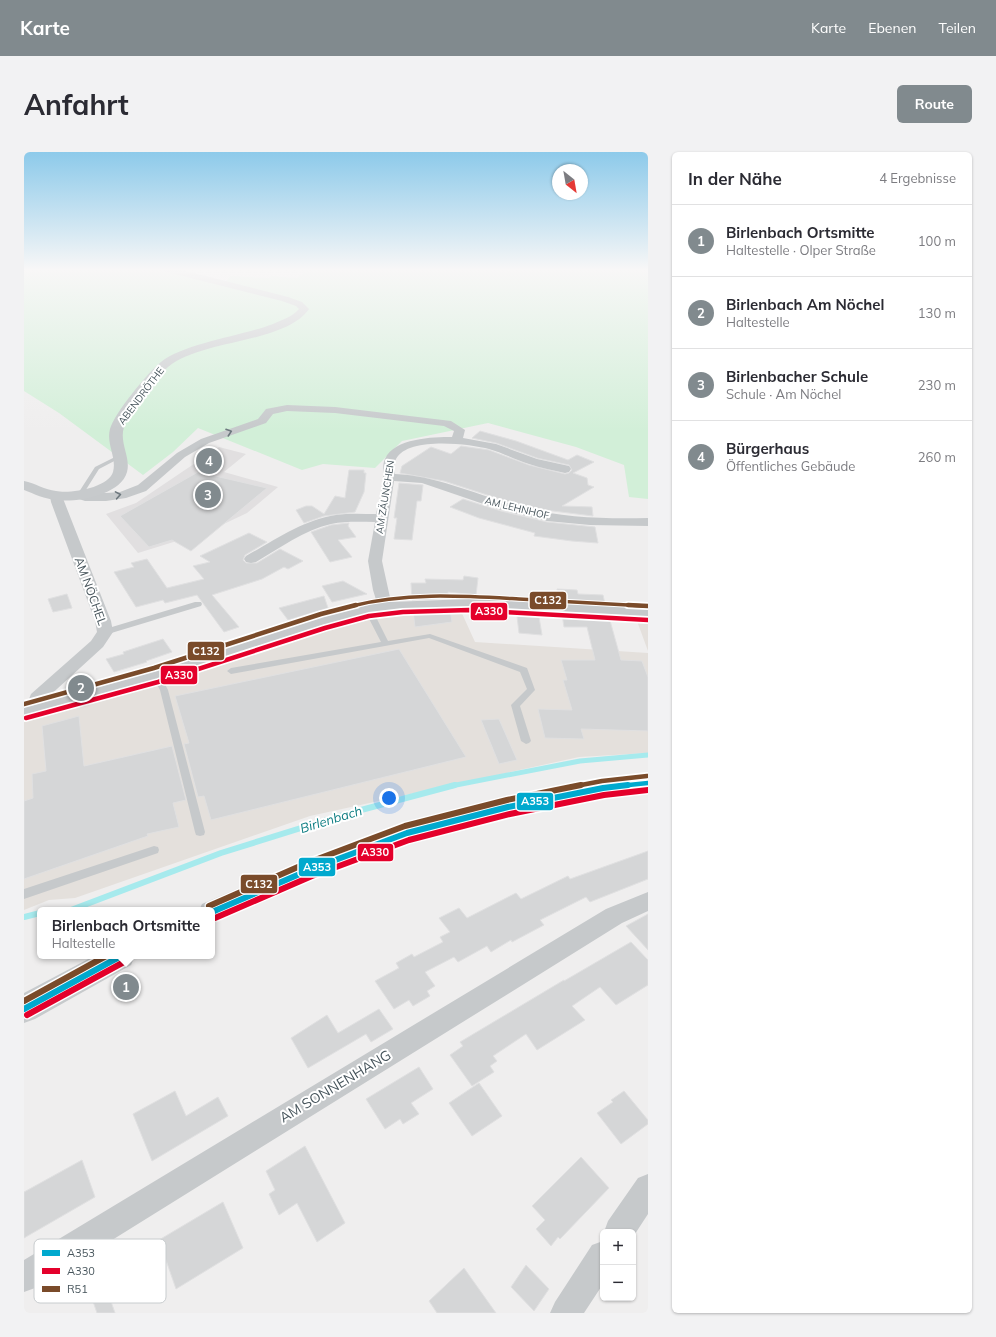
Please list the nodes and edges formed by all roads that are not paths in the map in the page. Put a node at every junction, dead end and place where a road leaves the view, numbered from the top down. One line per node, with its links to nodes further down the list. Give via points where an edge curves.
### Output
1 (284, 323): 3 (street, ABENDRÖTHE, via 187,353 164,365 117,426 115,437)
2 (457, 440): 4 (street, AM ZÄUNCHEN, via 492,446 534,462); 5 (street, AM ZÄUNCHEN, via 428,441 399,450 392,456); 7 (street, one-way to 2, via 106,497 142,488 181,455 205,441 262,421 270,411 287,408 354,412 447,423 460,430)
3 (119, 456): 7 (lane, via 97,468); 7 (street, ABENDRÖTHE, via 121,470 115,481)
4 (565, 469)
5 (389, 477): 9 (street, AM ZÄUNCHEN); 10 (street, AM LEHNHOF, via 424,480 532,514 608,523)
6 (24, 485): 8 (street, ABENDRÖTHE)
7 (80, 495): 8 (street, ABENDRÖTHE)
8 (56, 496): 16 (street, AM NÖCHEL, via 104,621)
9 (382, 518): 11 (street, via 342,518 323,522); 13 (street, AM ZÄUNCHEN, via 375,561)
10 (648, 522)
11 (251, 559)
12 (198, 604): 16 (lane)
13 (385, 606): 14 (street); 15 (street, via 469,603)
14 (368, 609): 17 (lane); 19 (street)
15 (648, 613)
16 (105, 632): 20 (street, AM NÖCHEL, via 97,644 37,698)
17 (386, 644): 18 (lane); 21 (lane, via 430,636 524,670 531,690 514,705)
18 (231, 671)
19 (156, 675): 20 (street); 23 (lane, via 164,690)
20 (30, 709)
21 (526, 740)
22 (648, 783): 27 (street, via 603,788 508,807 407,834 309,870)
23 (200, 832)
24 (154, 850): 25 (lane)
25 (24, 894)
26 (648, 901): 32 (street, AM SONNENHANG, via 614,916)
27 (215, 911)
28 (116, 959): 29 (street)
29 (24, 1009)
30 (648, 1188): 31 (street)
31 (621, 1229)
32 (86, 1239)
33 (600, 1261): 36 (street)
34 (34, 1271): 35 (street, AM SONNENHANG)
35 (24, 1277)
36 (566, 1313)

